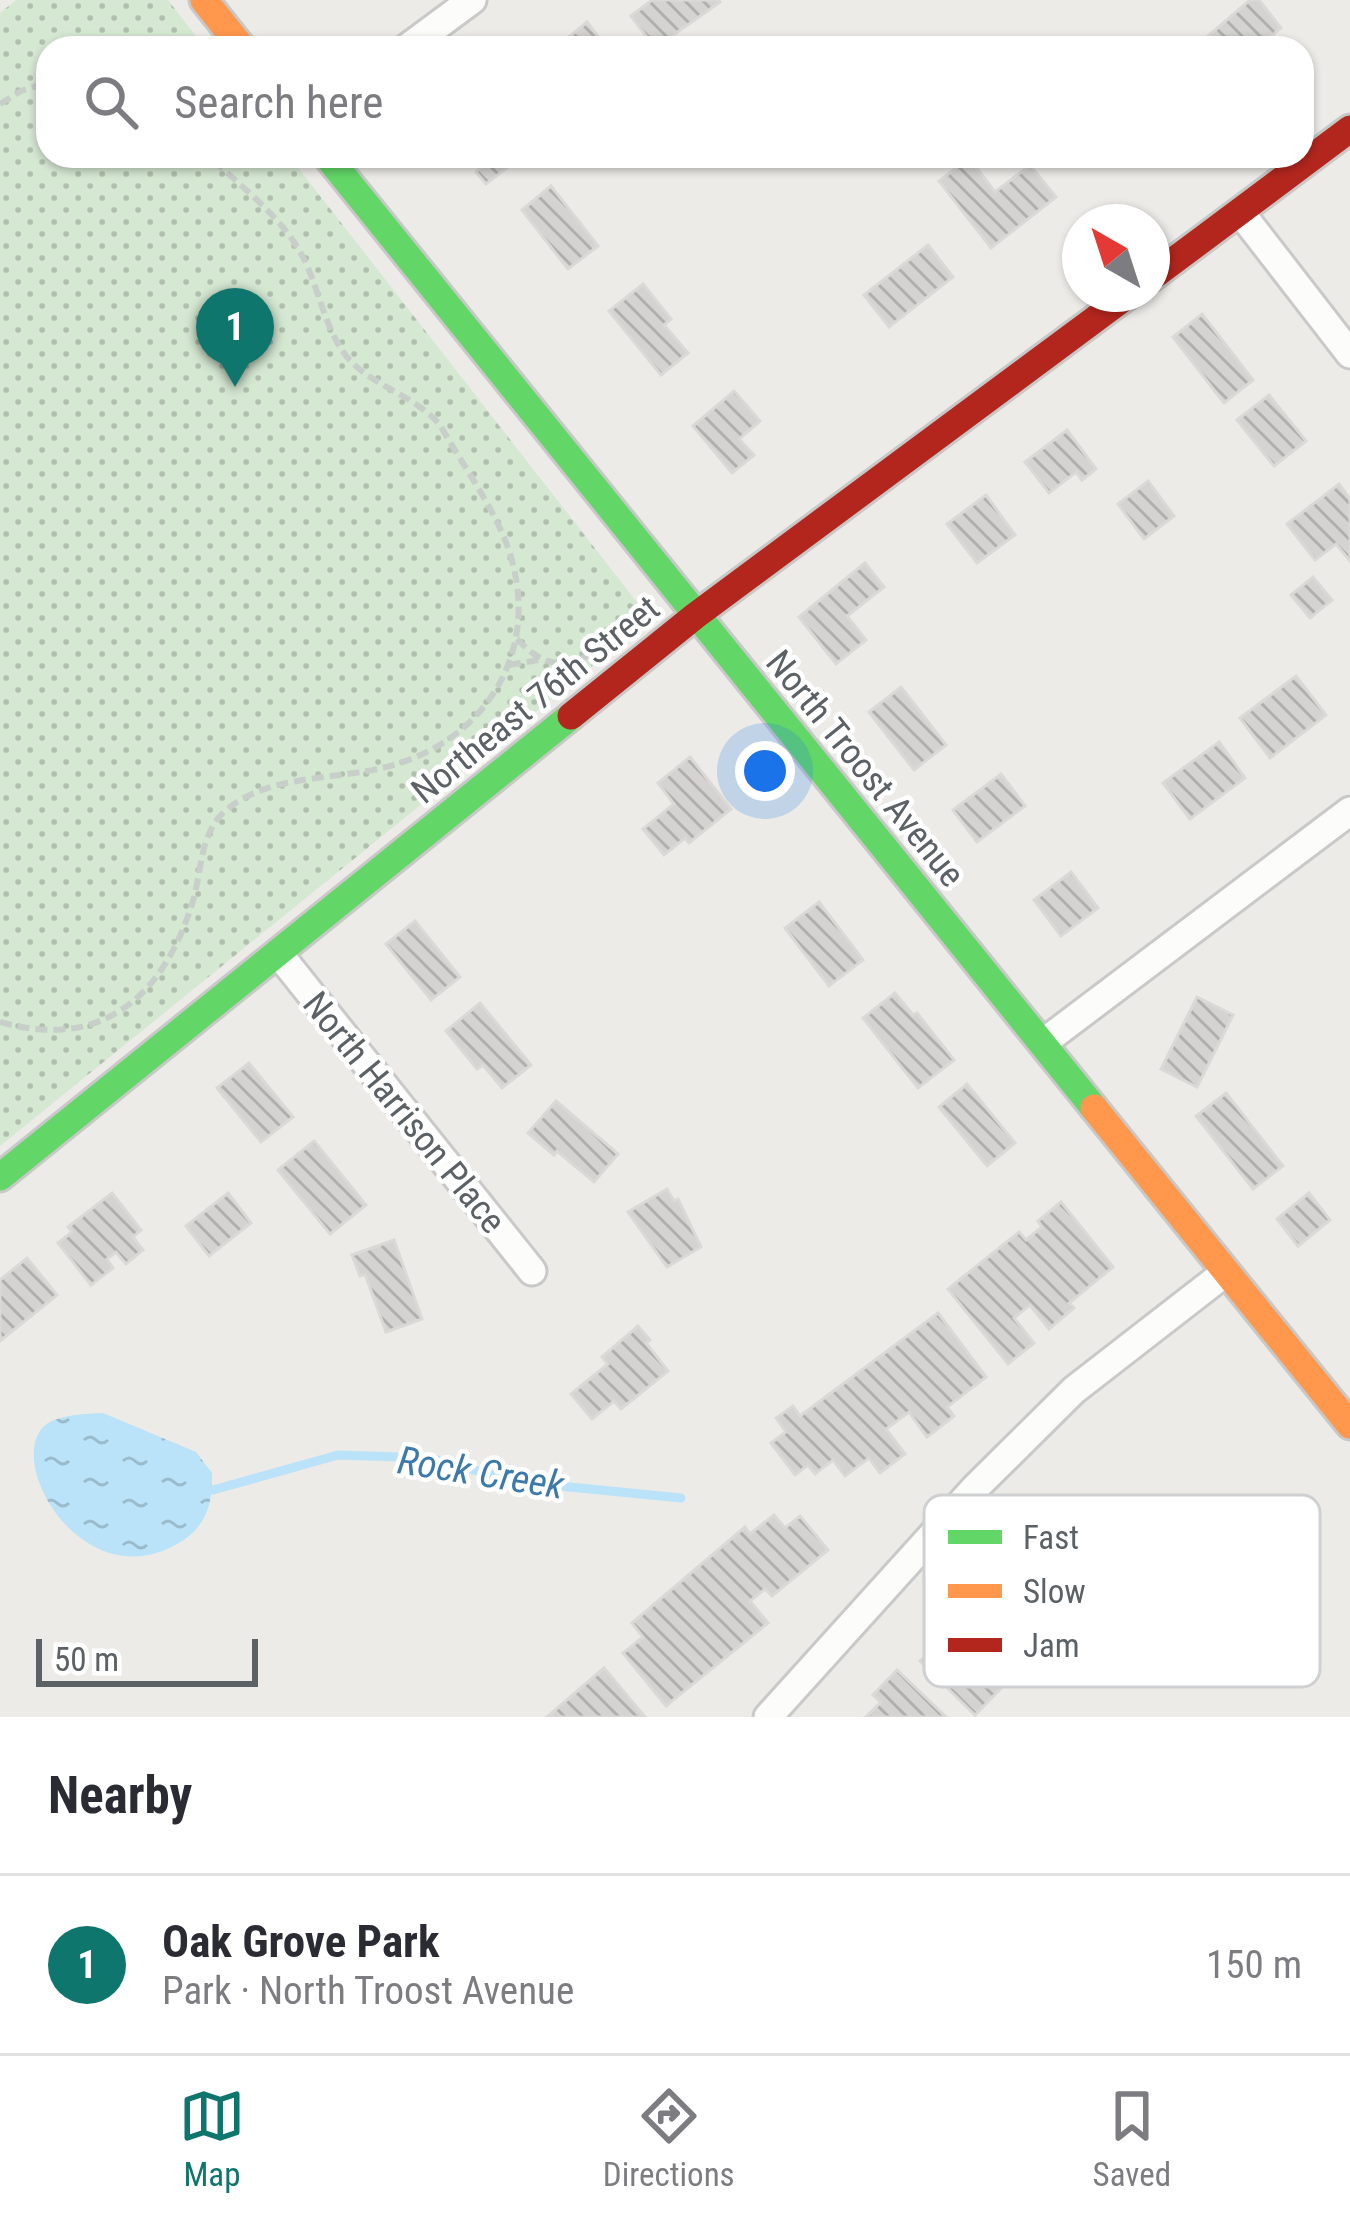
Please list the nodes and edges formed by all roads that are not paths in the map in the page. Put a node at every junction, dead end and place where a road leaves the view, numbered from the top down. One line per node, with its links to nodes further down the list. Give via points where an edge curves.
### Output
1 (204, 0): 3 (street)
2 (472, 0): 4 (street)
3 (232, 36)
4 (423, 36)
5 (1350, 129): 6 (street)
6 (1314, 156)
7 (337, 168): 13 (street, North Troost Avenue)
8 (1298, 168): 9 (street)
9 (1240, 212): 10 (street); 12 (street)
10 (1170, 264)
11 (1105, 312): 13 (street, Northeast 76th Street)
12 (1350, 354)
13 (695, 616): 15 (street, Northeast 76th Street); 16 (street, North Troost Avenue)
14 (1350, 811): 16 (street)
15 (278, 953): 17 (street, Northeast 76th Street); 18 (street, North Harrison Place)
16 (1044, 1042): 19 (street, North Troost Avenue)
17 (0, 1177)
18 (532, 1271)
19 (1226, 1272): 20 (street, North Troost Avenue); 21 (street, via 1074,1390)
20 (1350, 1425)
21 (969, 1495)
22 (924, 1544): 23 (street)
23 (768, 1717)

